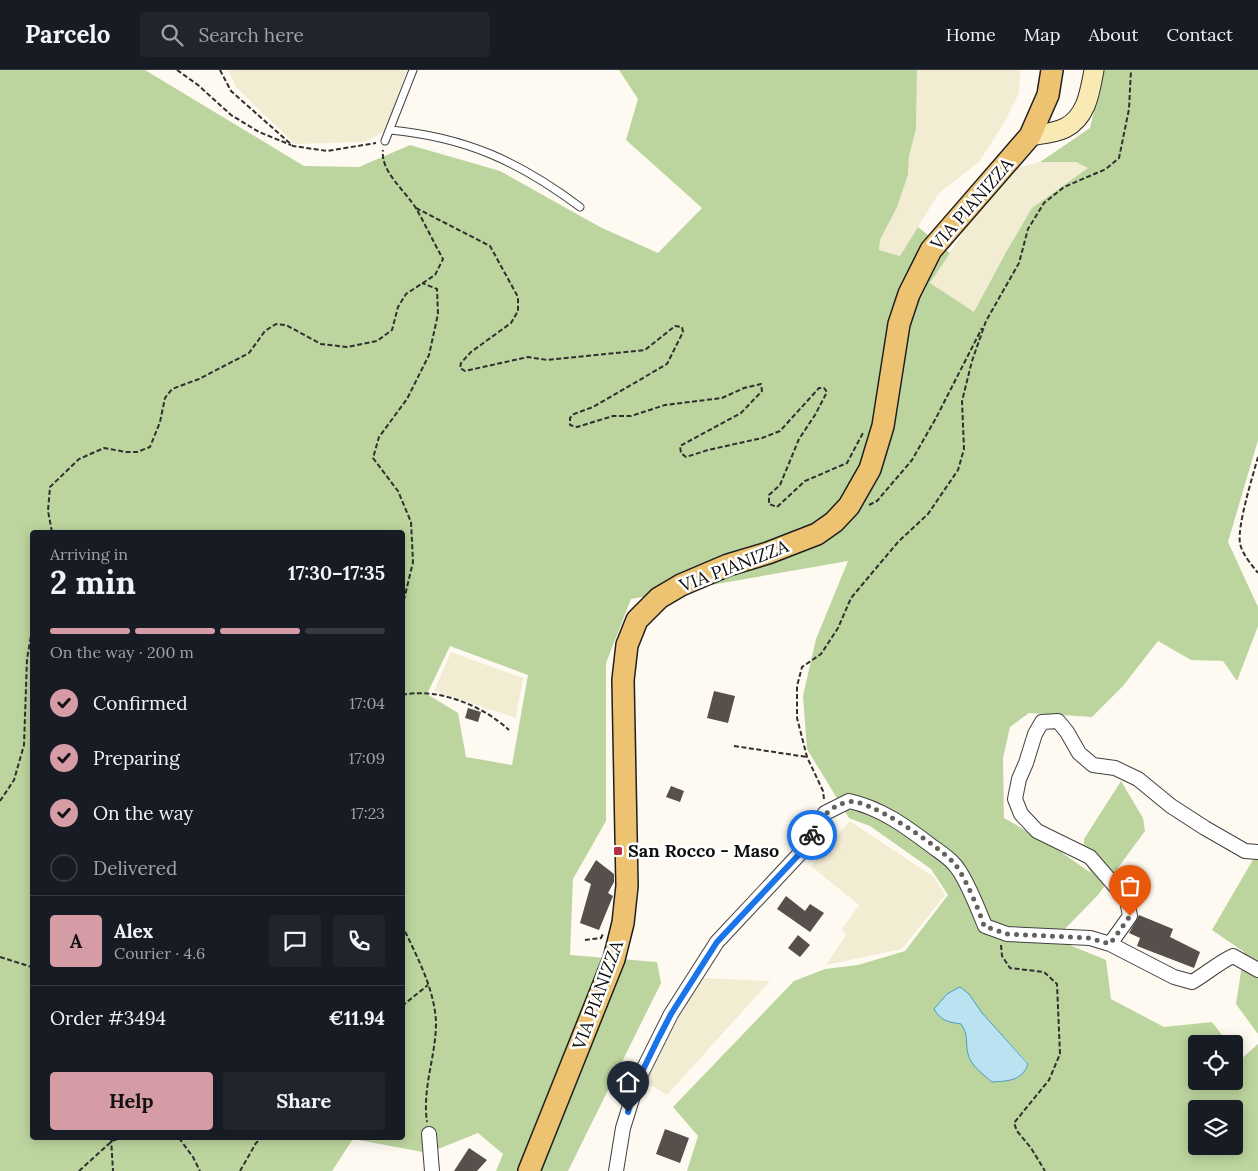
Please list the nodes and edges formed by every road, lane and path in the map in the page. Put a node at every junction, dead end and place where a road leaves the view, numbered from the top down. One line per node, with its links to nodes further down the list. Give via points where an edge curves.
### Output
1 (177, 70): 10 (path, via 231,116)
2 (220, 70): 10 (path, via 231,91)
3 (413, 70): 7 (lane)
4 (1052, 70): 8 (main road, VIA PIANIZZA, via 1048,95)
5 (1094, 70): 8 (street, via 1088,99 1080,117 1065,128)
6 (1131, 70): 14 (path, via 1129,109 1119,158 1106,169 1064,187 1044,203 1028,229 1020,263)
7 (390, 130): 9 (lane); 11 (lane, via 447,139 478,149 550,184)
8 (1030, 136): 47 (main road, VIA PIANIZZA, via 931,250 909,294 899,324 883,426 870,469 849,506 817,534 681,585 659,598 637,620 627,644 623,680 627,886 623,922 614,960)
9 (385, 141): 10 (path, via 327,151); 12 (path, via 382,156 387,169)
10 (293, 146)
11 (580, 207)
12 (416, 208): 13 (path, via 443,259 435,275); 15 (path, via 490,246 518,297 518,311 511,323 461,363 460,368 465,372 528,357 547,360 645,350 675,326 682,327 683,332 666,364 593,407 574,414 570,425 577,427 665,405 722,398 761,384 762,391 742,413 680,446 686,457 780,431 820,388 824,388 827,392 799,439 780,485 770,496 769,504 777,506 805,481 847,464)
13 (422, 284): 18 (path, via 406,294 398,307 392,330 377,341 347,347 321,344 286,325 276,324 265,331 248,353 199,379 172,389 164,398 160,422 150,447 137,452 104,448 79,459 50,487 48,511); 20 (path, via 437,290 438,314 431,348 407,399 379,437 373,458 398,491 411,522 413,562)
14 (986, 322): 17 (path, via 912,460 877,502); 25 (path, via 962,400 964,449 958,470 928,514 898,542 852,598 821,654 802,667 796,686 797,718)
15 (864, 430)
16 (1258, 457): 19 (path, via 1241,524 1240,542 1246,558)
17 (868, 506)
18 (52, 530)
19 (1258, 573)
20 (405, 595)
21 (30, 642): 26 (path, via 24,745 14,780)
22 (405, 694): 23 (path, via 438,695 472,706)
23 (509, 730)
24 (734, 746): 25 (path)
25 (807, 757): 27 (path, via 823,791)
26 (0, 801)
27 (825, 813): 30 (street, via 849,801 872,807 912,831 955,864 984,926); 48 (street, via 806,847 717,942 671,1014 638,1080)
28 (1258, 852): 31 (street, via 1245,851 1205,828 1138,779 1115,768 1093,765 1079,754 1058,721 1042,722 1018,779 1015,799 1022,814 1037,831 1090,857 1127,900 1130,916)
29 (405, 932): 35 (path)
30 (1007, 934): 31 (street, via 1090,938); 49 (path, via 1001,943 1002,956 1010,968 1044,972 1057,984 1060,1054 1049,1080 1014,1123)
31 (1110, 944): 34 (street, via 1174,977 1192,982 1233,956)
32 (0, 957): 33 (path)
33 (30, 966)
34 (1258, 970)
35 (429, 985): 36 (path); 37 (path, via 436,1023 424,1105)
36 (405, 1004)
37 (429, 1134): 46 (street)
38 (110, 1140): 42 (path)
39 (111, 1140): 43 (path)
40 (179, 1140): 44 (path)
41 (260, 1140): 45 (path)
42 (79, 1171)
43 (113, 1171)
44 (200, 1171)
45 (240, 1171)
46 (432, 1171)
47 (529, 1171)
48 (616, 1171)
49 (1045, 1171)

